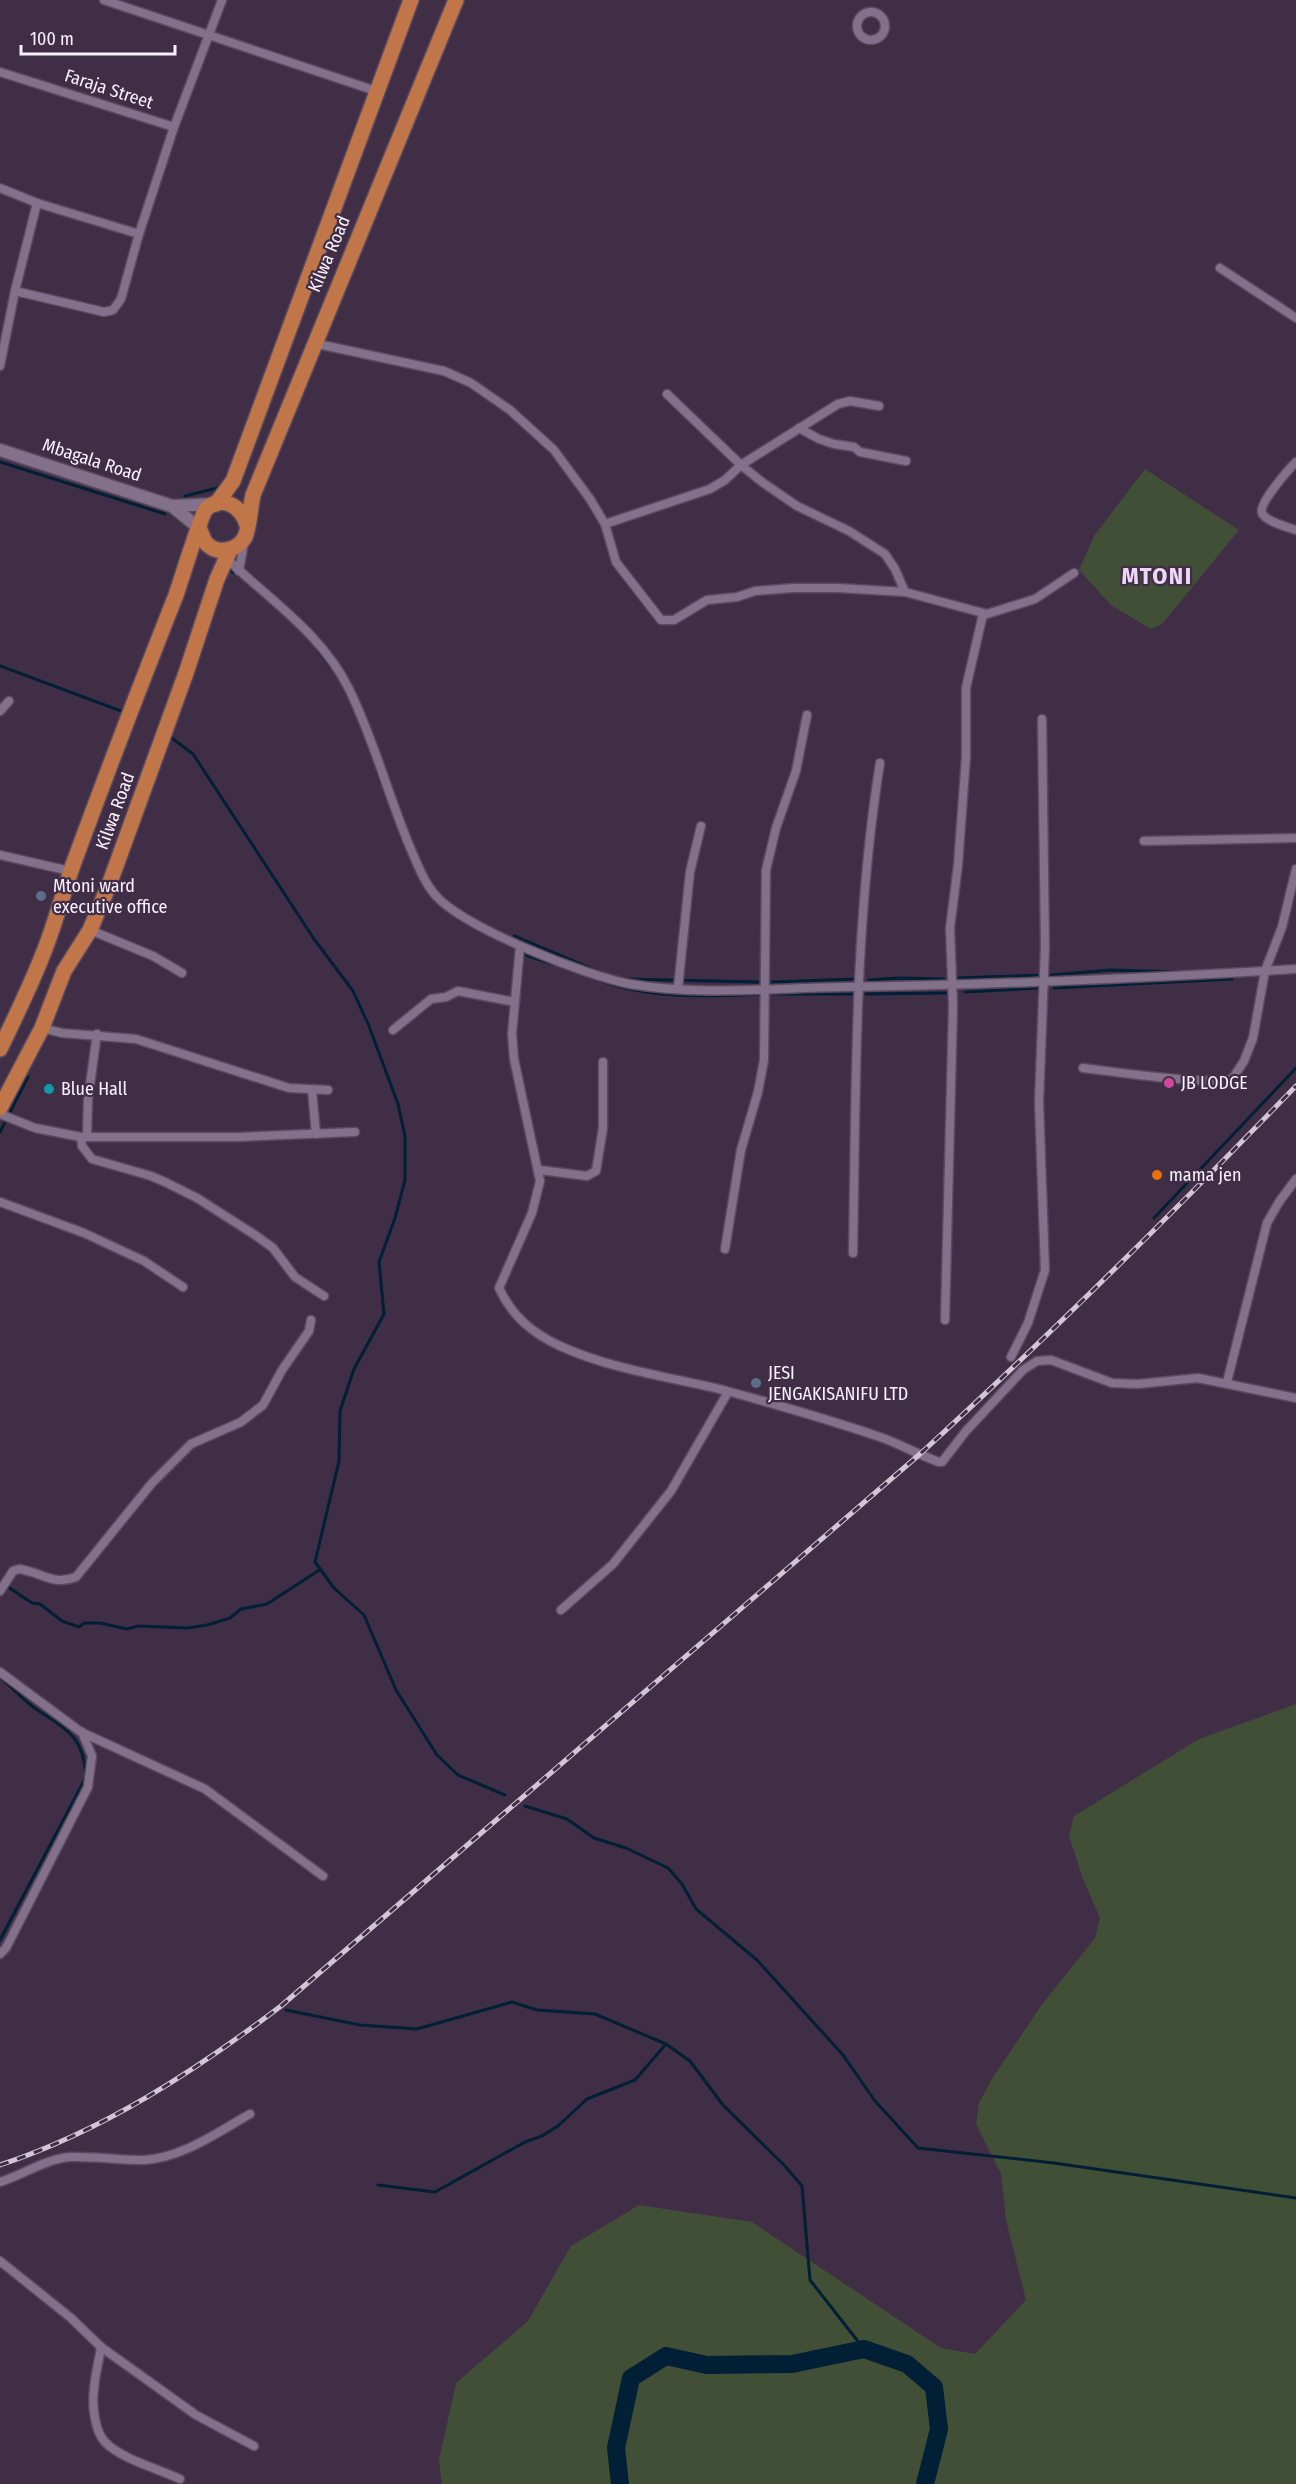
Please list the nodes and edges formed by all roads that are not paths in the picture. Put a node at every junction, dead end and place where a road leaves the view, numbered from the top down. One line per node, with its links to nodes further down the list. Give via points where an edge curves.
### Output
1 (104, 0): 5 (street)
2 (222, 0): 5 (street)
3 (411, 0): 7 (highway, Kilwa Road)
4 (456, 0): 15 (highway, Kilwa Road)
5 (208, 35): 7 (street); 8 (street)
6 (0, 72): 8 (street, Faraja Street)
7 (376, 92): 24 (highway, Kilwa Road, via 233,482)
8 (174, 127): 11 (street)
9 (0, 188): 10 (street)
10 (37, 203): 11 (street); 13 (street)
11 (139, 234): 13 (street, via 121,299 113,310 104,312)
12 (1220, 268): 14 (street)
13 (15, 291): 16 (street)
14 (1296, 318)
15 (313, 343): 26 (street, via 444,371 492,396 554,450); 28 (highway, Kilwa Road, via 253,495)
16 (0, 366)
17 (667, 394): 23 (street)
18 (879, 406): 19 (street, via 850,401 838,404)
19 (798, 428): 21 (street, via 860,452); 23 (street)
20 (0, 450): 25 (street, Mbagala Road)
21 (906, 461)
22 (1296, 462): 29 (street, via 1267,497 1262,513)
23 (741, 465): 26 (street, via 710,489); 33 (street, via 797,506 885,554)
24 (216, 504): 25 (street, Mbagala Road); 27 (highway, via 207,509); 28 (highway, via 237,507 244,515)
25 (172, 506): 27 (street, Mbagala Road)
26 (605, 524): 33 (street, via 616,562 661,620 674,620 701,602 755,591 838,588)
27 (199, 528): 30 (highway, via 206,543); 45 (highway, Kilwa Road)
28 (247, 530): 30 (highway); 31 (street)
29 (1296, 530)
30 (228, 554): 31 (street); 46 (highway, Kilwa Road)
31 (239, 571): 47 (street, via 314,637 348,687 426,883 450,908)
32 (1074, 573): 34 (street, via 1035,598)
33 (905, 592): 34 (street)
34 (983, 614): 52 (street, via 966,688 966,757 950,928)
35 (9, 701): 36 (street)
36 (0, 711)
37 (807, 715): 55 (street, via 796,771 766,870)
38 (1042, 718): 51 (street)
39 (880, 763): 53 (street, via 871,817)
40 (701, 826): 54 (street, via 690,872)
41 (1296, 838): 42 (street)
42 (1144, 841)
43 (0, 855): 45 (street)
44 (1296, 868): 49 (street, via 1282,927)
45 (70, 871): 60 (highway, Kilwa Road, via 45,950)
46 (90, 930): 50 (street, via 153,956); 57 (highway, Kilwa Road, via 64,971)
47 (520, 946): 54 (street, via 608,979); 56 (street)
48 (1296, 969): 49 (street)
49 (1265, 971): 51 (street); 62 (street, via 1253,1038 1244,1061 1230,1080)
50 (182, 973)
51 (1044, 982): 52 (street); 79 (street, via 1039,1102 1045,1270 1028,1323)
52 (952, 986): 53 (street); 78 (street)
53 (857, 987): 55 (street); 74 (street)
54 (678, 988): 55 (street)
55 (765, 988): 73 (street, via 764,1060 741,1150)
56 (515, 1002): 58 (street, via 458,991 431,999); 70 (street, via 512,1034 516,1076)
57 (42, 1028): 59 (street); 65 (highway, Kilwa Road)
58 (393, 1030)
59 (97, 1034): 63 (street, via 152,1042 279,1085); 69 (street)
60 (1, 1043)
61 (603, 1062): 70 (street, via 603,1128 596,1172 587,1176)
62 (1083, 1068)
63 (312, 1090): 64 (street); 68 (street)
64 (328, 1090)
65 (0, 1108)
66 (0, 1114): 69 (street, via 35,1128)
67 (355, 1132): 68 (street)
68 (316, 1134): 69 (street)
69 (84, 1137): 76 (street, via 82,1146 92,1159 151,1176 197,1198 273,1248 296,1277)
70 (540, 1170): 81 (street, via 532,1212 499,1288 519,1320 560,1346 623,1368)
71 (1296, 1179): 80 (street, via 1267,1223)
72 (0, 1202): 75 (street, via 124,1251)
73 (725, 1250)
74 (853, 1253)
75 (183, 1287)
76 (324, 1296)
77 (311, 1320): 83 (street, via 309,1331 263,1405 241,1422 191,1444 152,1483 76,1577 55,1581 19,1569)
78 (945, 1320)
79 (1011, 1357)
80 (1227, 1382): 81 (street, via 1198,1378 1112,1383 1041,1359 1012,1381 941,1462 878,1436); 82 (street)
81 (728, 1392): 84 (street, via 671,1491 613,1564)
82 (1296, 1398)
83 (0, 1591)
84 (561, 1610)
85 (0, 1672): 86 (street)
86 (81, 1732): 87 (street, via 205,1789); 88 (street, via 92,1756 88,1787)
87 (323, 1876)
88 (0, 1954)
89 (249, 2114): 90 (street, via 170,2154 147,2160 70,2157)
90 (0, 2182)
91 (0, 2261): 92 (street)
92 (101, 2347): 93 (street, via 196,2415); 94 (street, via 94,2397 100,2434 117,2451)
93 (254, 2446)
94 (180, 2479)

